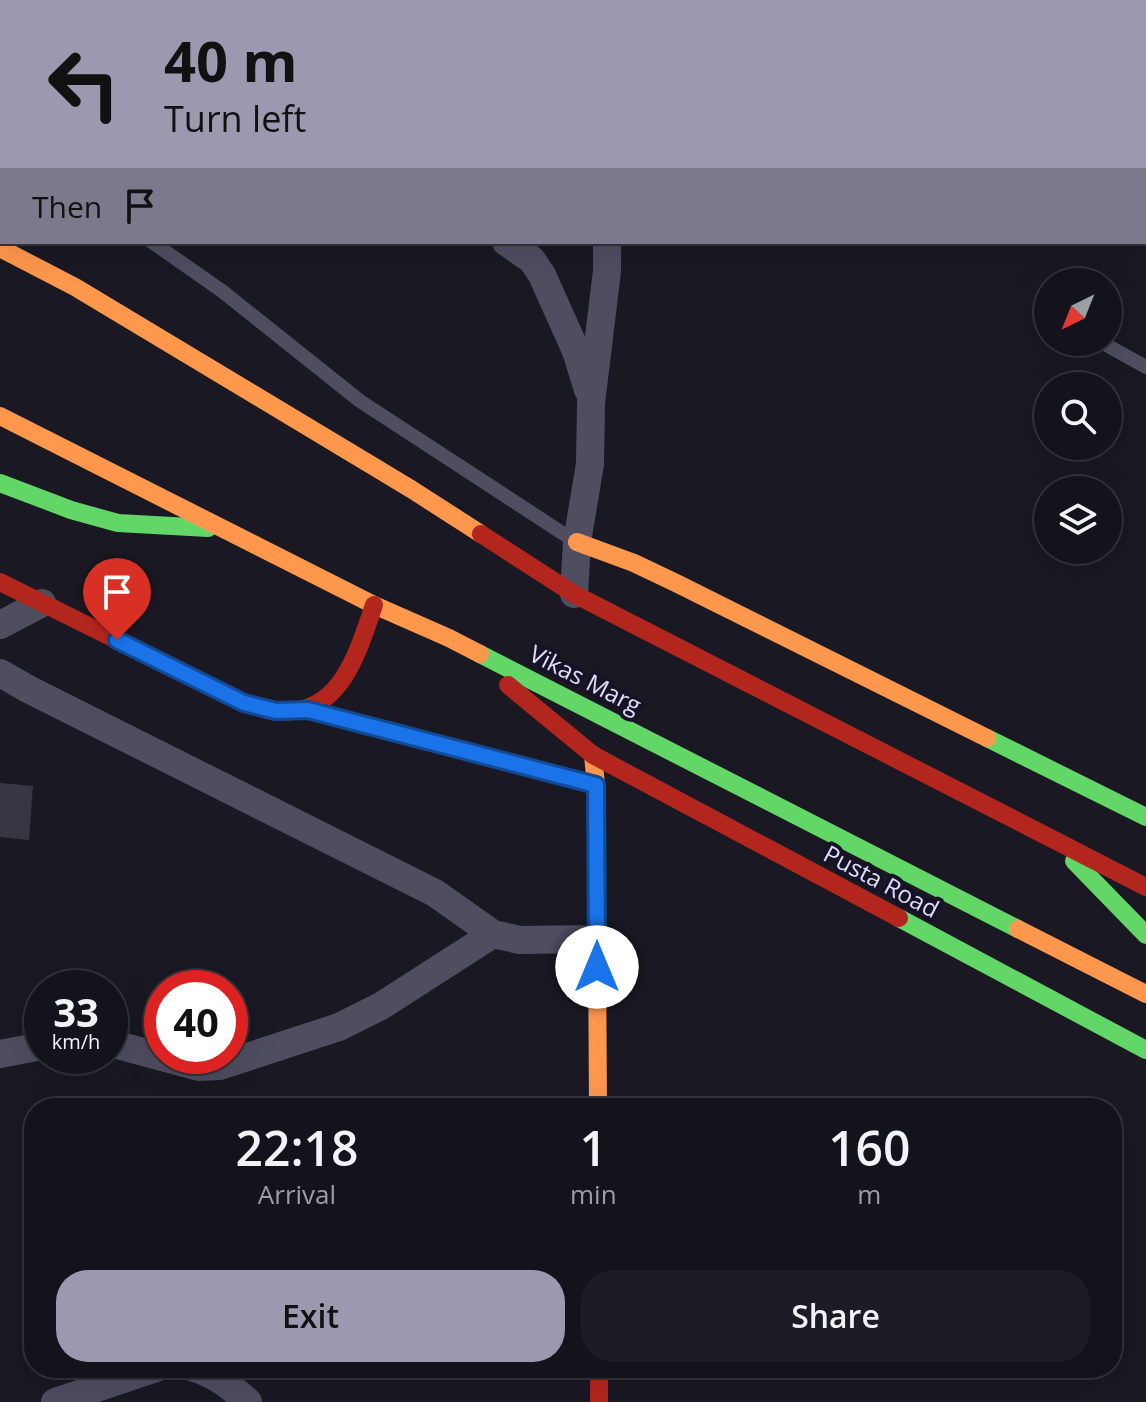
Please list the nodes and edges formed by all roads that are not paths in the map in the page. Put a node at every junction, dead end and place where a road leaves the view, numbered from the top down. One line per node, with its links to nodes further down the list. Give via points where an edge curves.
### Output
1 (155, 244): 11 (lane, via 360,401)
2 (509, 244): 7 (street, via 532,260 542,275 576,351)
3 (607, 244): 7 (street)
4 (0, 248): 13 (main road, via 75,287 384,473)
5 (1122, 354): 6 (lane)
6 (1146, 367)
7 (591, 403): 11 (street, via 590,464)
8 (0, 416): 10 (main road, Vikas Marg)
9 (0, 483): 10 (main road, via 118,523)
10 (223, 529): 15 (main road, Vikas Marg)
11 (577, 542): 13 (street); 22 (main road, via 634,563)
12 (0, 582): 14 (main road)
13 (574, 594): 23 (main road)
14 (42, 603): 16 (street); 19 (main road, via 244,703 276,711)
15 (374, 605): 17 (main road, Vikas Marg); 19 (main road, via 350,671 332,696)
16 (0, 625)
17 (449, 638): 20 (main road, Pusta Road); 28 (main road, Vikas Marg)
18 (0, 673): 25 (street, via 435,893)
19 (308, 710): 21 (main road)
20 (593, 755): 21 (main road); 31 (main road, Pusta Road)
21 (596, 785): 27 (main road)
22 (1146, 817)
23 (1053, 839): 24 (main road); 26 (main road)
24 (1146, 887)
25 (493, 934): 27 (street, via 520,940); 29 (street, via 339,1027 220,1066 199,1067)
26 (1146, 935)
27 (597, 939): 33 (main road)
28 (1146, 994)
29 (128, 1048)
30 (24, 1049): 32 (street)
31 (1146, 1050)
32 (0, 1054)
33 (598, 1098)
34 (126, 1378): 37 (street)
35 (215, 1378): 38 (street)
36 (599, 1378): 39 (main road)
37 (55, 1402)
38 (248, 1402)
39 (599, 1402)

